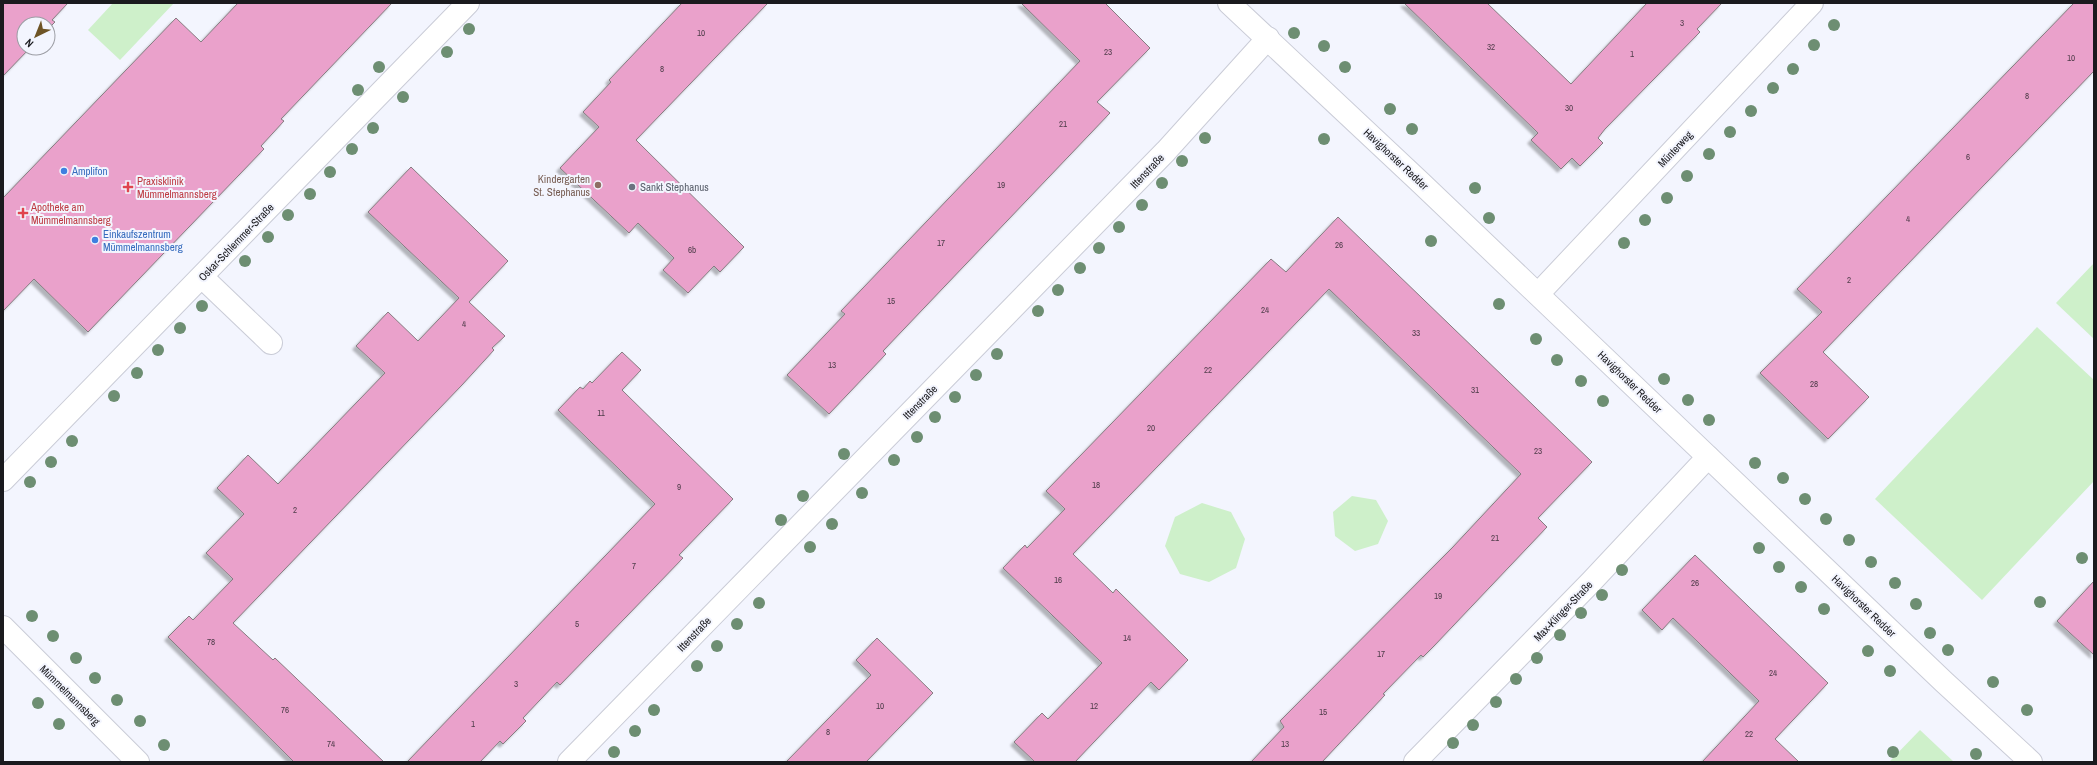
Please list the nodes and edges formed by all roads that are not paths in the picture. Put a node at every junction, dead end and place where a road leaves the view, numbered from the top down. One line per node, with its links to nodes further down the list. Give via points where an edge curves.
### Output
1 (468, 3): 5 (street, Oskar-Schlemmer-Straße)
2 (1229, 3): 4 (street, Havighorster Redder)
3 (1812, 3): 6 (street, Münterweg)
4 (1268, 38): 6 (street, Havighorster Redder); 12 (street, Ittenstraße, via 1166,151)
5 (202, 277): 7 (street); 9 (street, Oskar-Schlemmer-Straße)
6 (1538, 294): 8 (street, Havighorster Redder)
7 (271, 343)
8 (1708, 457): 13 (street, Max-Klinger-Straße, via 1591,582); 14 (street, Havighorster Redder)
9 (3, 480)
10 (3, 627): 11 (street, Mümmelmannsberg)
11 (138, 762)
12 (569, 762)
13 (1415, 762)
14 (2031, 762)

